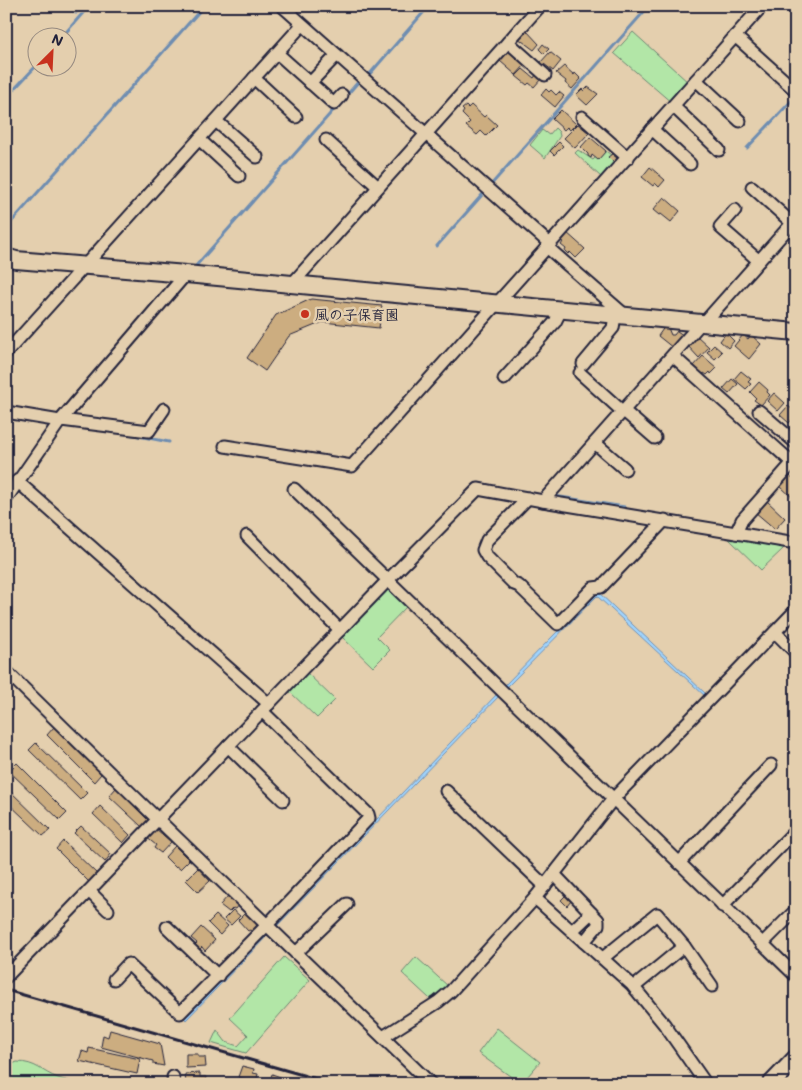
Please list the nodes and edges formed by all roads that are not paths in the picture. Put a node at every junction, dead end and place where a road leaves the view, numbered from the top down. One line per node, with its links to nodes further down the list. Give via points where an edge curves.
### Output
1 (282, 6): 4 (street)
2 (540, 6): 6 (street)
3 (762, 6): 5 (street)
4 (302, 25): 7 (street); 8 (street)
5 (735, 36): 11 (street); 13 (street)
6 (508, 42): 9 (street); 21 (street)
7 (277, 53): 10 (street); 12 (street)
8 (337, 55): 12 (street); 21 (street)
9 (546, 75)
10 (254, 78): 16 (street); 18 (street)
11 (696, 80): 15 (street); 19 (street)
12 (310, 83): 14 (street, via 334,104)
13 (794, 89)
14 (342, 95)
15 (673, 106): 20 (street); 24 (street)
16 (296, 117)
17 (582, 117): 26 (street)
18 (216, 121): 22 (street); 25 (street)
19 (740, 121)
20 (652, 129): 26 (street); 27 (street)
21 (426, 134): 29 (street); 33 (street)
22 (199, 139): 28 (street); 36 (street)
23 (326, 140): 29 (street)
24 (719, 150)
25 (257, 157)
26 (628, 158): 33 (street)
27 (690, 164)
28 (239, 176)
29 (378, 187): 38 (street)
30 (752, 187): 32 (street)
31 (735, 210): 35 (street, via 720,227)
32 (793, 226): 35 (street)
33 (548, 246): 39 (street); 41 (street)
34 (10, 261): 36 (street)
35 (759, 261): 42 (street)
36 (85, 266): 37 (street); 44 (street)
37 (186, 274): 38 (street); 51 (street)
38 (292, 284): 39 (street)
39 (497, 303): 40 (street); 55 (street, via 352,466)
40 (561, 310): 41 (street); 46 (street, via 555,322)
41 (622, 316): 42 (street); 48 (street, via 581,368)
42 (702, 323): 43 (street); 45 (street)
43 (796, 332)
44 (6, 353)
45 (673, 356): 48 (street); 56 (street)
46 (504, 379)
47 (164, 409): 51 (street, via 149,431)
48 (623, 411): 52 (street); 53 (street)
49 (760, 411): 54 (street)
50 (6, 412): 51 (street)
51 (60, 420): 58 (street)
52 (654, 438)
53 (595, 443): 57 (street); 62 (street)
54 (796, 443)
55 (225, 446)
56 (795, 463): 64 (street, via 742,520)
57 (625, 469)
58 (17, 482): 61 (street); 73 (street)
59 (294, 489): 67 (street)
60 (528, 498): 62 (street); 63 (street, via 487,540 483,550 558,624 593,588 601,587); 67 (street, via 478,489)
61 (6, 499)
62 (543, 502): 63 (street)
63 (665, 520): 64 (street)
64 (736, 532): 66 (street)
65 (247, 536): 69 (street)
66 (796, 543)
67 (388, 580): 69 (street); 77 (street)
68 (796, 610): 70 (street)
69 (340, 630): 73 (street)
70 (775, 632): 71 (street); 77 (street)
71 (796, 653)
72 (6, 671): 79 (street)
73 (265, 708): 74 (street); 91 (street, via 369,818)
74 (228, 746): 78 (street); 79 (street)
75 (771, 765): 81 (street)
76 (446, 791): 83 (street)
77 (614, 799): 81 (street); 82 (street)
78 (283, 800)
79 (158, 818): 84 (street); 91 (street)
80 (796, 830): 87 (street)
81 (679, 863): 87 (street)
82 (554, 874): 83 (street); 90 (street)
83 (545, 886): 85 (street)
84 (89, 891): 88 (street); 101 (street)
85 (535, 898): 93 (street); 105 (street, via 446,997)
86 (347, 904): 97 (street)
87 (722, 906): 95 (street)
88 (108, 910)
89 (796, 910): 95 (street)
90 (591, 913): 93 (street); 94 (street, via 598,920 598,925)
91 (267, 925): 97 (street); 99 (street)
92 (167, 928): 99 (street)
93 (572, 931): 94 (street)
94 (584, 942): 98 (street)
95 (762, 944): 100 (street)
96 (684, 946): 98 (street, via 657,914); 103 (street); 104 (street)
97 (296, 953): 105 (street)
98 (603, 958): 104 (street)
99 (218, 976): 102 (street, via 180,1013 128,964)
100 (796, 976)
101 (6, 977)
102 (114, 979)
103 (712, 986)
104 (634, 987): 108 (street)
105 (383, 1037): 107 (street)
106 (796, 1058): 109 (street)
107 (431, 1084)
108 (706, 1084)
109 (772, 1084)

